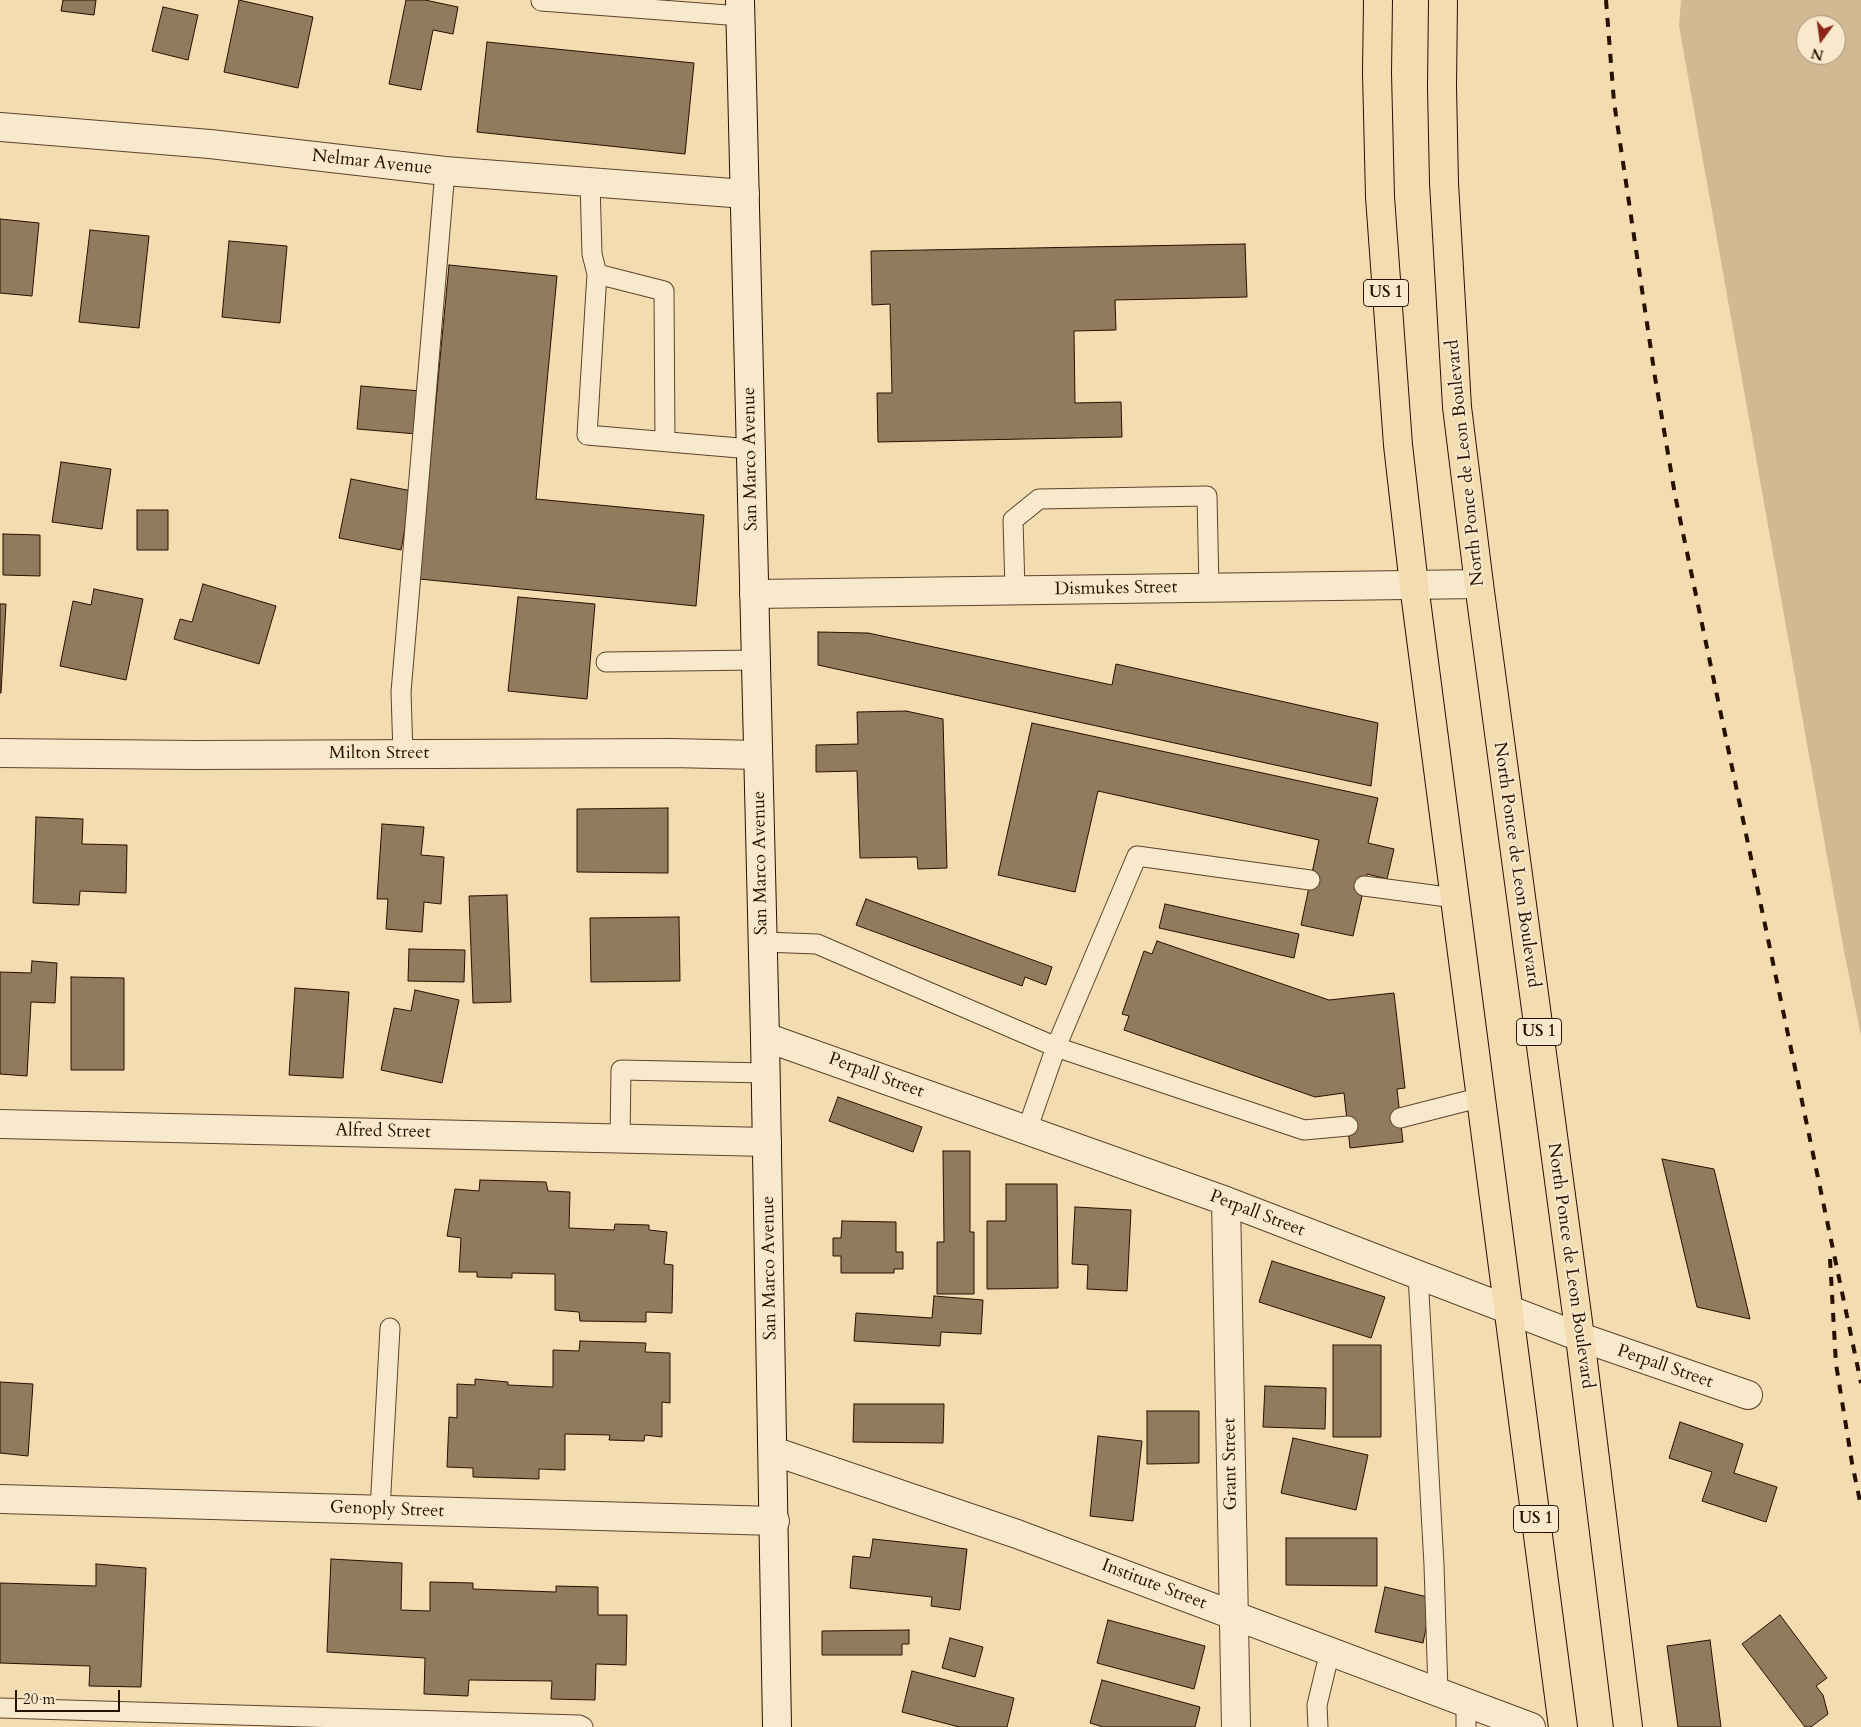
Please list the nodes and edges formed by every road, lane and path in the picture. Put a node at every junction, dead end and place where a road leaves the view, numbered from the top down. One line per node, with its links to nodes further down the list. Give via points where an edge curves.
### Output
1 (1378, 0): 13 (highway, US 1, via 1380,197 1398,445)
2 (1442, 0): 12 (highway, North Ponce de Leon Boulevard / US 1, via 1443,154 1450,300 1457,407)
3 (541, 1): 4 (lane)
4 (741, 8): 8 (street, San Marco Avenue)
5 (0, 127): 6 (street, Nelmar Avenue, via 210,144)
6 (445, 171): 7 (street, Nelmar Avenue); 20 (lane, via 401,692)
7 (590, 182): 8 (street, Nelmar Avenue); 9 (lane, via 592,254)
8 (745, 194): 11 (street, San Marco Avenue)
9 (597, 274): 10 (lane, via 664,291); 10 (lane, via 587,435)
10 (665, 441): 11 (lane)
11 (751, 449): 16 (street, San Marco Avenue)
12 (1479, 584): 13 (street, Dismukes Street); 40 (highway, North Ponce de Leon Boulevard / US 1)
13 (1414, 585): 14 (street, Dismukes Street); 24 (highway, US 1)
14 (1209, 588): 15 (street, Dismukes Street); 15 (lane, via 1207,496 1039,499 1013,520)
15 (1015, 590): 16 (street, Dismukes Street)
16 (754, 594): 17 (street, San Marco Avenue)
17 (756, 660): 18 (lane); 21 (street, San Marco Avenue)
18 (606, 662)
19 (0, 753): 20 (street, Milton Street)
20 (403, 754): 21 (street, Milton Street)
21 (758, 755): 25 (street, San Marco Avenue)
22 (1310, 880): 27 (lane, via 1137,856)
23 (1364, 886): 24 (lane)
24 (1455, 898): 29 (highway, US 1)
25 (763, 942): 26 (street, San Marco Avenue); 27 (lane, via 817,944)
26 (765, 1037): 28 (street, San Marco Avenue); 33 (street, Perpall Street)
27 (1056, 1048): 32 (lane, via 1304,1130); 33 (lane)
28 (766, 1073): 34 (lane, via 621,1070); 35 (street, San Marco Avenue)
29 (1482, 1097): 30 (lane); 38 (highway, US 1)
30 (1400, 1118)
31 (0, 1124): 34 (street, Alfred Street)
32 (1348, 1126)
33 (1027, 1130): 36 (street, Perpall Street)
34 (620, 1138): 35 (street, Alfred Street)
35 (767, 1142): 42 (street, San Marco Avenue)
36 (1226, 1201): 37 (street, Perpall Street); 46 (street, Grant Street)
37 (1418, 1275): 38 (street, Perpall Street); 48 (lane)
38 (1510, 1310): 40 (street, Perpall Street); 56 (highway, US 1)
39 (390, 1328): 44 (lane)
40 (1580, 1338): 41 (street, Perpall Street); 57 (highway, North Ponce de Leon Boulevard / US 1)
41 (1748, 1395)
42 (774, 1451): 45 (street, San Marco Avenue); 46 (street, Institute Street, via 1017,1534)
43 (0, 1499): 44 (street, Genoply Street)
44 (380, 1510): 45 (street, Genoply Street)
45 (775, 1521): 52 (street, San Marco Avenue)
46 (1233, 1614): 47 (street, Institute Street); 53 (street, Grant Street)
47 (1330, 1651): 48 (street, Institute Street); 54 (lane, via 1317,1705)
48 (1438, 1692): 50 (street, Institute Street)
49 (0, 1708): 51 (lane)
50 (1466, 1715): 55 (street, Institute Street)
51 (583, 1727)
52 (777, 1727)
53 (1236, 1727)
54 (1318, 1727)
55 (1531, 1727)
56 (1563, 1727)
57 (1628, 1727)

